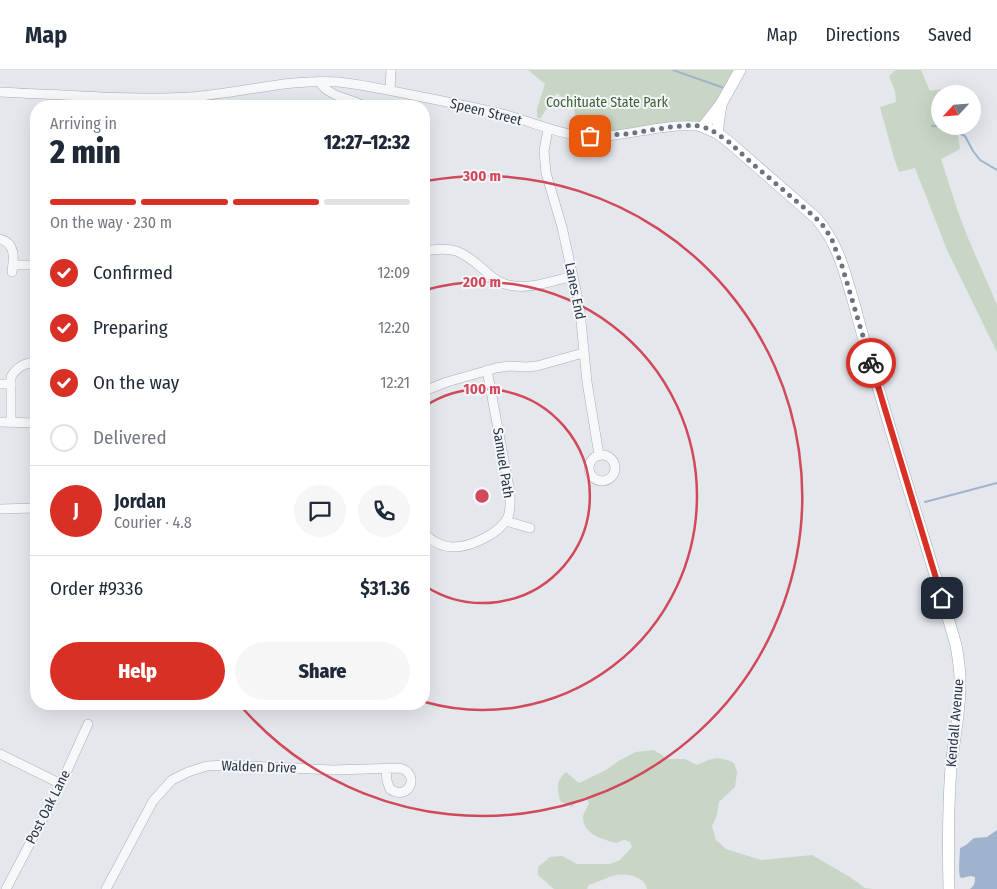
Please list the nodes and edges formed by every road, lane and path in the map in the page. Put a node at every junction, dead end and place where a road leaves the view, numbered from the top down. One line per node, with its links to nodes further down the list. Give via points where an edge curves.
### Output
1 (391, 70): 4 (street)
2 (740, 70): 9 (main road)
3 (320, 82): 4 (street, Speen Street); 7 (street, Speen Street, via 287,84); 8 (street, via 328,91)
4 (390, 90): 11 (street, Speen Street, via 495,112)
5 (0, 92): 6 (street, Speen Street)
6 (162, 100)
7 (199, 100)
8 (353, 100)
9 (721, 104): 10 (main road); 12 (main road)
10 (702, 127): 11 (street, Speen Street, via 682,125 590,136); 12 (main road, Kendall Avenue)
11 (548, 129): 16 (street, Lanes End, via 544,151 546,168)
12 (717, 133): 38 (main road, Kendall Avenue, via 823,226 837,251 848,283 959,662 960,692 948,808)
13 (0, 239): 15 (street, via 11,247 13,268)
14 (430, 250): 16 (street, via 462,253 506,284 527,286)
15 (30, 266)
16 (573, 276): 17 (street, Lanes End)
17 (583, 353): 19 (street, via 537,366); 26 (street, Lanes End)
18 (30, 363): 20 (street, via 18,367)
19 (487, 370): 22 (street); 29 (street, Samuel Path, via 510,493)
20 (11, 381): 21 (street); 24 (street)
21 (0, 384)
22 (430, 389)
23 (0, 422): 24 (street)
24 (11, 422): 25 (street)
25 (30, 423)
26 (599, 455)
27 (30, 508): 28 (street)
28 (0, 509)
29 (506, 521): 30 (street); 31 (street, via 487,537 462,546 445,546)
30 (530, 528)
31 (430, 538)
32 (88, 724): 35 (street, Post Oak Lane)
33 (0, 754): 35 (street)
34 (386, 768): 37 (street, Walden Drive, via 228,765 207,766 188,772 172,780 153,801)
35 (61, 784): 36 (street, Post Oak Lane)
36 (6, 889)
37 (106, 889)
38 (949, 889)

